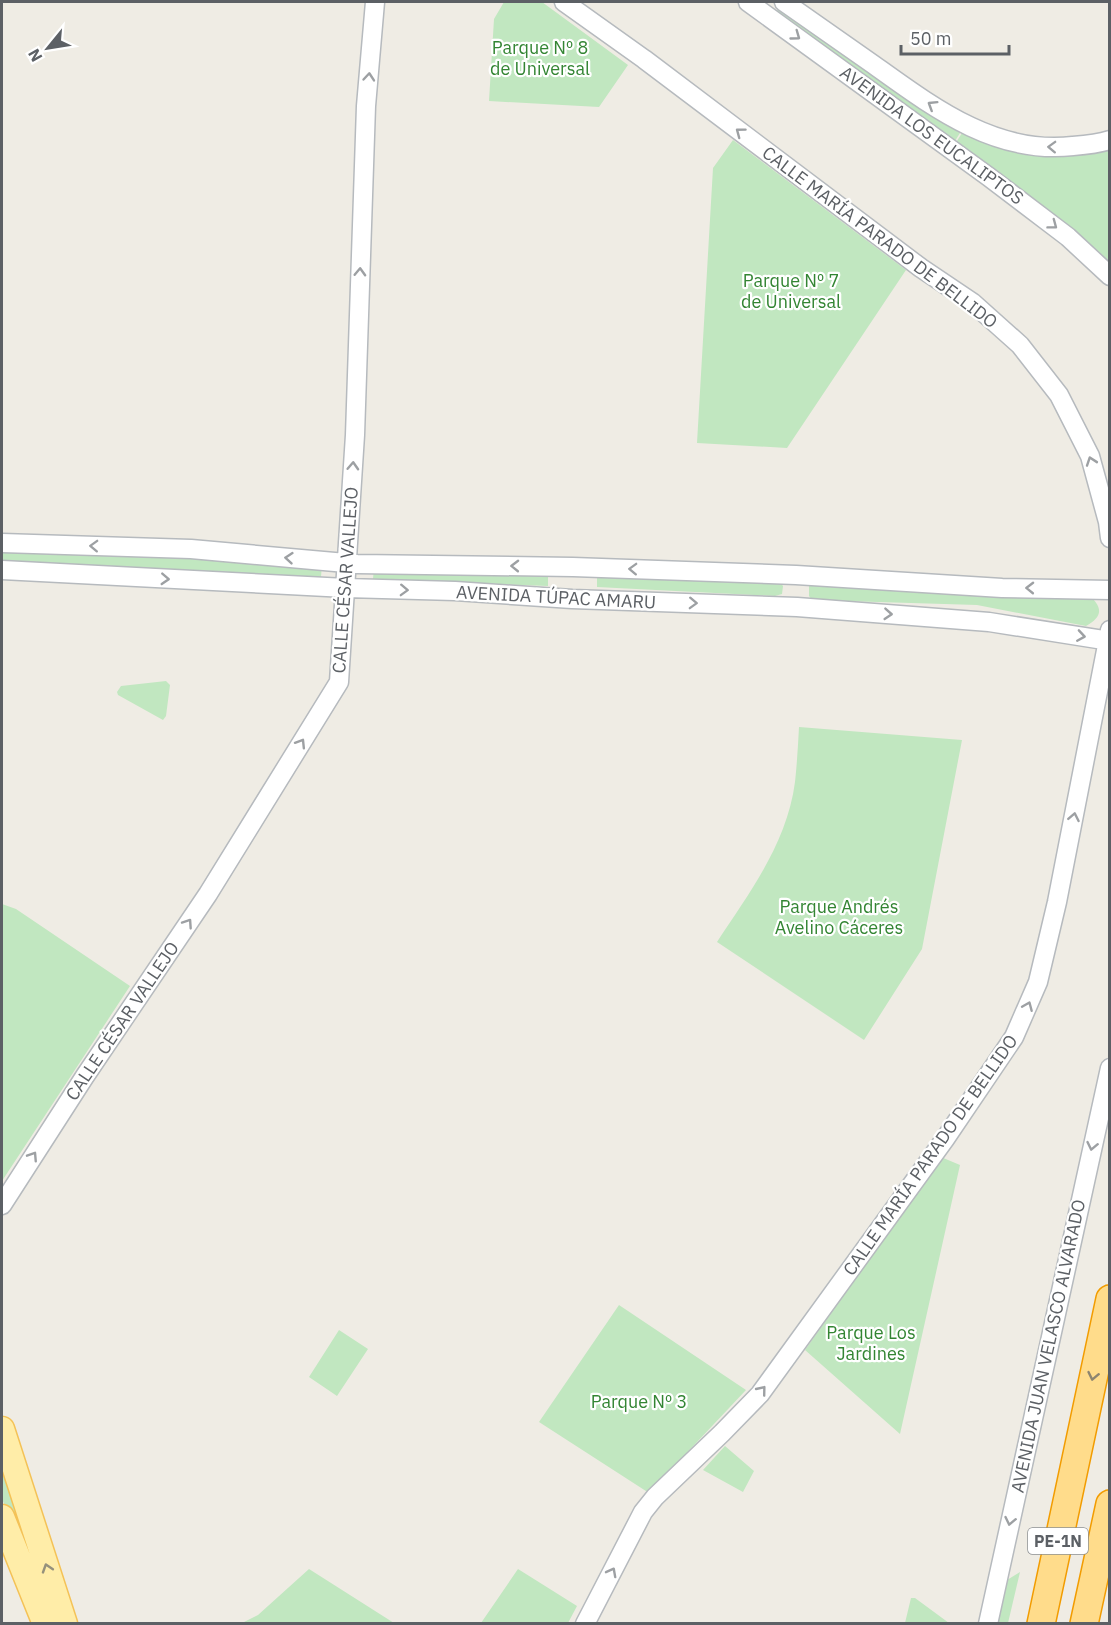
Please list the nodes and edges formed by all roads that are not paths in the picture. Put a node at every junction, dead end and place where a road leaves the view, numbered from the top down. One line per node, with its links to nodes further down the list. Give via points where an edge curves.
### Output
1 (375, 2): 9 (street, CALLE CÉSAR VALLEJO, one-way to 1, via 366,105)
2 (564, 2): 7 (street, CALLE MARÍA PARADO DE BELLIDO, one-way to 2, via 1090,456 1059,395 1020,345 973,303)
3 (748, 2): 6 (street, AVENIDA LOS EUCALIPTOS, one-way to 6, via 989,177 1068,237)
4 (784, 2): 5 (street, AVENIDA LOS EUCALIPTOS, one-way to 4, via 1059,148 1022,145 983,133 909,90)
5 (1110, 140)
6 (1110, 276)
7 (1110, 538)
8 (2, 543): 9 (street, AVENIDA TÚPAC AMARU, one-way to 8, via 191,549)
9 (347, 562): 11 (street, CALLE CÉSAR VALLEJO); 12 (street, AVENIDA TÚPAC AMARU, one-way to 9, via 608,568)
10 (2, 570): 11 (street, AVENIDA TÚPAC AMARU, one-way to 11)
11 (346, 588): 13 (street, AVENIDA TÚPAC AMARU, one-way to 13, via 797,607 989,622); 15 (street, CALLE CÉSAR VALLEJO, one-way to 11, via 208,894 339,682)
12 (1110, 590)
13 (1109, 637): 22 (street, CALLE MARÍA PARADO DE BELLIDO, one-way to 13, via 643,1512 766,1385 945,1139 1014,1037 1038,982 1055,914)
14 (1110, 1068): 23 (street, AVENIDA JUAN VELASCO ALVARADO, one-way to 23)
15 (2, 1205)
16 (1110, 1299): 24 (highway, PE-1N, one-way to 24)
17 (2, 1429): 21 (main road, one-way to 17)
18 (1110, 1504): 25 (highway, PE-1N)
19 (2, 1516): 20 (main road)
20 (45, 1623)
21 (65, 1623)
22 (585, 1623)
23 (988, 1623)
24 (1041, 1623)
25 (1084, 1623)

